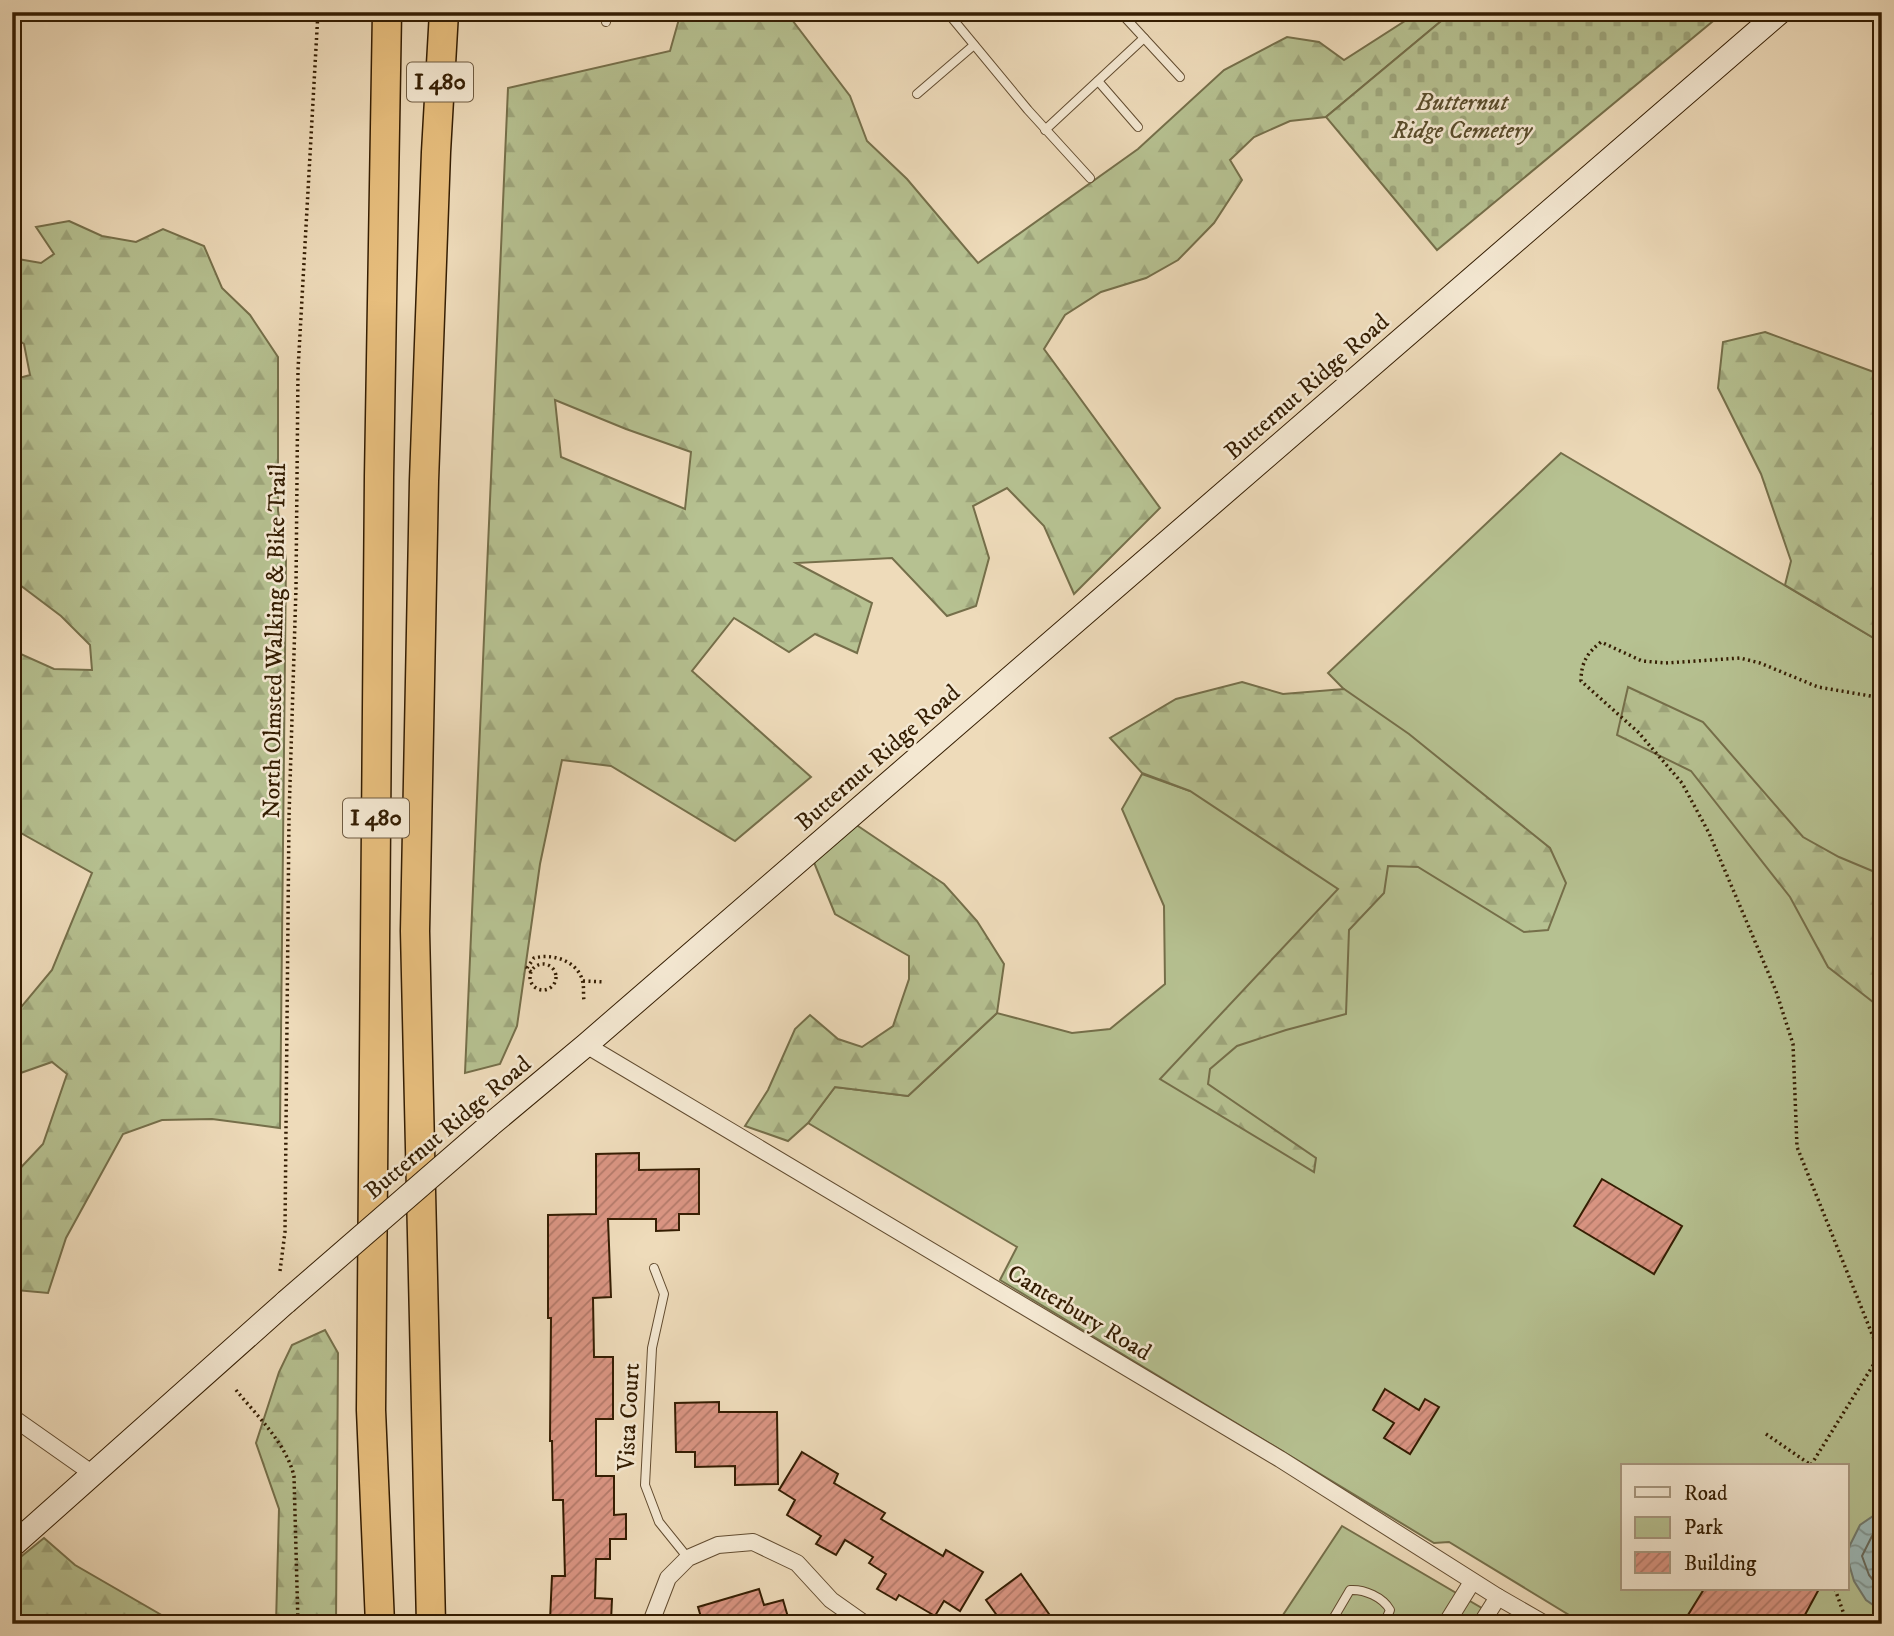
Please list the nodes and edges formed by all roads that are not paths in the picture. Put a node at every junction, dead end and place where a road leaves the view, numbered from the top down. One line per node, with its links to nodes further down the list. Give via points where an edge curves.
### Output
1 (387, 12): 22 (highway, I 480, via 371,1396)
2 (444, 12): 23 (highway, I 480, via 424,481 415,931)
3 (947, 12): 7 (lane)
4 (1121, 12): 6 (lane)
5 (1780, 12): 14 (street, Butternut Ridge Road)
6 (1144, 38): 8 (lane); 9 (lane)
7 (974, 45): 10 (lane); 12 (lane)
8 (1180, 77)
9 (1098, 81): 11 (lane); 12 (lane)
10 (917, 94)
11 (1138, 127)
12 (1045, 130): 13 (lane)
13 (1090, 178)
14 (586, 1045): 17 (street, Butternut Ridge Road, bridge); 20 (street, Canterbury Road, via 1269,1453)
15 (654, 1268): 19 (lane, Vista Court, via 664,1294 652,1348 645,1485 659,1522)
16 (12, 1417): 17 (street)
17 (93, 1474): 18 (street, Butternut Ridge Road)
18 (12, 1546)
19 (688, 1558): 24 (street, via 668,1578); 25 (street, via 718,1545 753,1542 797,1563 831,1600)
20 (1472, 1581): 21 (street, Canterbury Road); 28 (street)
21 (1498, 1597): 29 (street); 30 (street, Canterbury Road)
22 (380, 1624)
23 (431, 1624)
24 (654, 1624)
25 (864, 1624)
26 (1330, 1624): 27 (lane, via 1350,1590 1361,1589 1386,1603 1390,1610)
27 (1384, 1624)
28 (1446, 1624)
29 (1481, 1624)
30 (1545, 1624)

